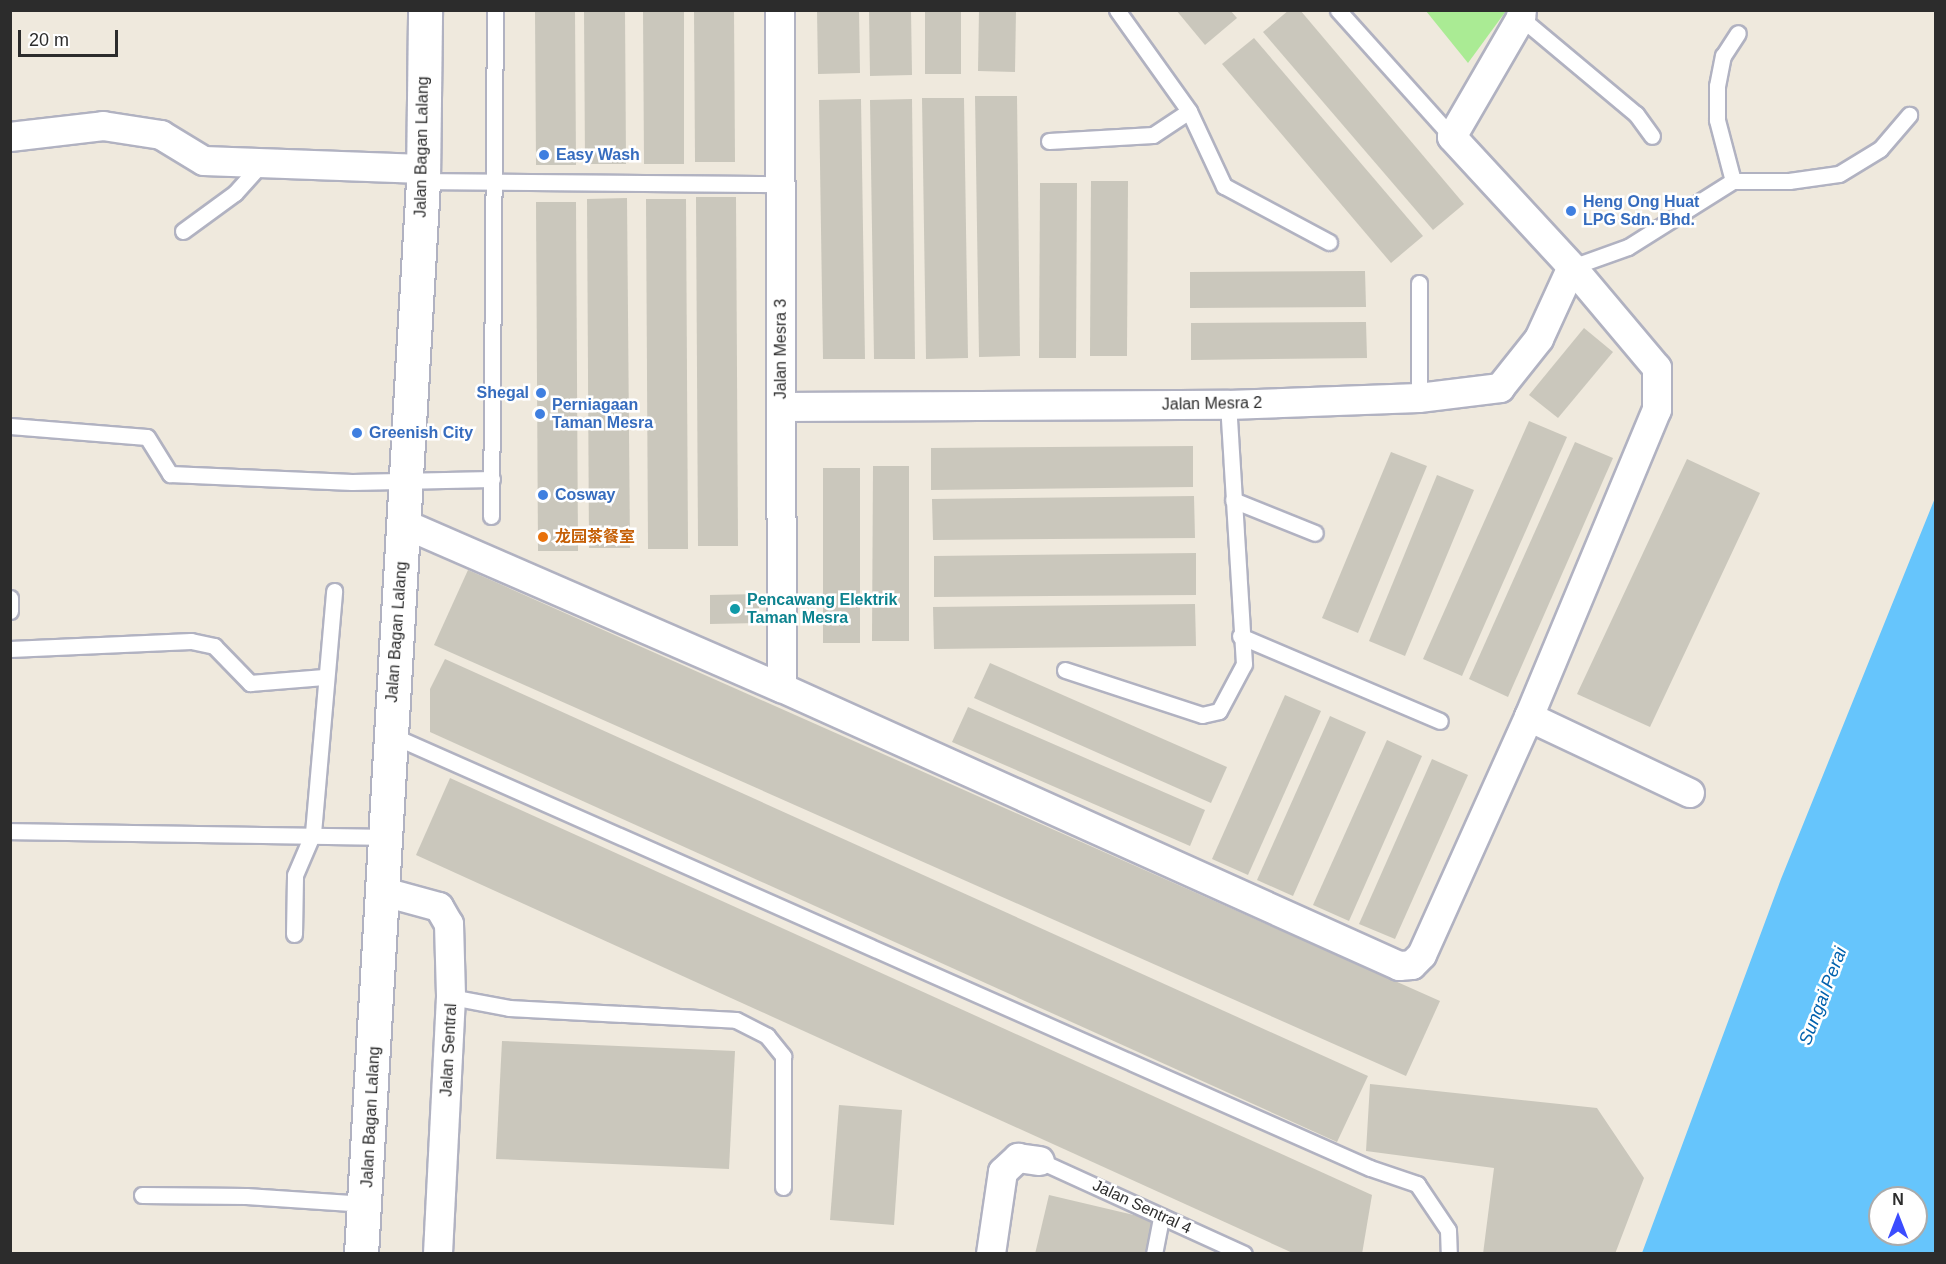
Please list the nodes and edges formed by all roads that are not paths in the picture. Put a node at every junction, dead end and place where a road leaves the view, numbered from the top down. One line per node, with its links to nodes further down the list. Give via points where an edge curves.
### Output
1 (425, 10): 15 (main road, Jalan Bagan Lalang)
2 (495, 10): 17 (lane)
3 (780, 10): 18 (street, Jalan Mesra 3)
4 (1117, 10): 8 (lane)
5 (1338, 10): 10 (lane)
6 (1521, 14): 10 (street); 11 (lane, via 1636,114)
7 (1738, 33): 16 (lane, via 1723,56 1717,86 1717,120)
8 (1189, 111): 13 (lane, via 1153,135); 20 (lane, via 1224,186)
9 (1908, 115): 16 (lane, via 1880,149 1839,174 1789,181)
10 (1452, 136): 21 (street)
11 (1653, 136)
12 (10, 137): 14 (street, via 103,126 161,135 204,161)
13 (1049, 141)
14 (260, 165): 15 (street); 19 (lane, via 235,193)
15 (423, 175): 17 (lane); 28 (main road, Jalan Bagan Lalang)
16 (1733, 181): 21 (lane, via 1628,247)
17 (496, 182): 18 (lane); 27 (lane)
18 (780, 184): 25 (street, Jalan Mesra 3)
19 (183, 231)
20 (1329, 242)
21 (1572, 267): 23 (street, Jalan Mesra 2, via 1539,339 1500,388); 41 (street, via 1658,368 1658,410)
22 (1419, 283): 23 (lane)
23 (1419, 398): 24 (street, Jalan Mesra 2)
24 (1228, 405): 25 (street, Jalan Mesra 2); 29 (lane)
25 (781, 407): 40 (street, Jalan Mesra 3)
26 (10, 426): 28 (lane, via 147,437 170,474 352,483)
27 (492, 479): 28 (lane); 30 (lane)
28 (407, 480): 31 (main road, Jalan Bagan Lalang)
29 (1233, 500): 32 (lane); 36 (lane)
30 (491, 516)
31 (404, 524): 40 (street); 43 (main road, Jalan Bagan Lalang)
32 (1315, 533)
33 (334, 591): 39 (lane)
34 (10, 598): 35 (lane)
35 (10, 611)
36 (1240, 636): 38 (lane, via 1244,664 1219,711 1202,715); 42 (lane)
37 (10, 649): 39 (lane, via 191,641 214,646 250,683)
38 (1065, 670)
39 (324, 677): 46 (lane)
40 (782, 688): 41 (street, via 1399,966 1412,965 1422,955)
41 (1529, 717): 44 (street)
42 (1440, 721)
43 (391, 735): 47 (main road, Jalan Bagan Lalang); 61 (lane, via 1370,1168 1418,1184 1448,1230)
44 (1690, 793)
45 (10, 831): 46 (lane)
46 (313, 833): 47 (lane); 49 (lane, via 295,875)
47 (385, 837): 48 (main road, Jalan Bagan Lalang)
48 (384, 892): 50 (street, Jalan Sentral, via 439,907 449,924); 54 (main road, Jalan Bagan Lalang)
49 (294, 934)
50 (452, 997): 52 (lane, via 509,1008 736,1020 767,1036 783,1056); 57 (street, Jalan Sentral)
51 (1040, 1161): 55 (lane, Jalan Sentral 4); 58 (street, via 1018,1158 1003,1172)
52 (783, 1187)
53 (142, 1195): 54 (lane, via 246,1196)
54 (366, 1204): 56 (main road, Jalan Bagan Lalang)
55 (1161, 1217): 59 (lane); 60 (lane, Jalan Sentral 4)
56 (361, 1254)
57 (438, 1254)
58 (991, 1254)
59 (1154, 1254)
60 (1244, 1254)
61 (1449, 1254)

